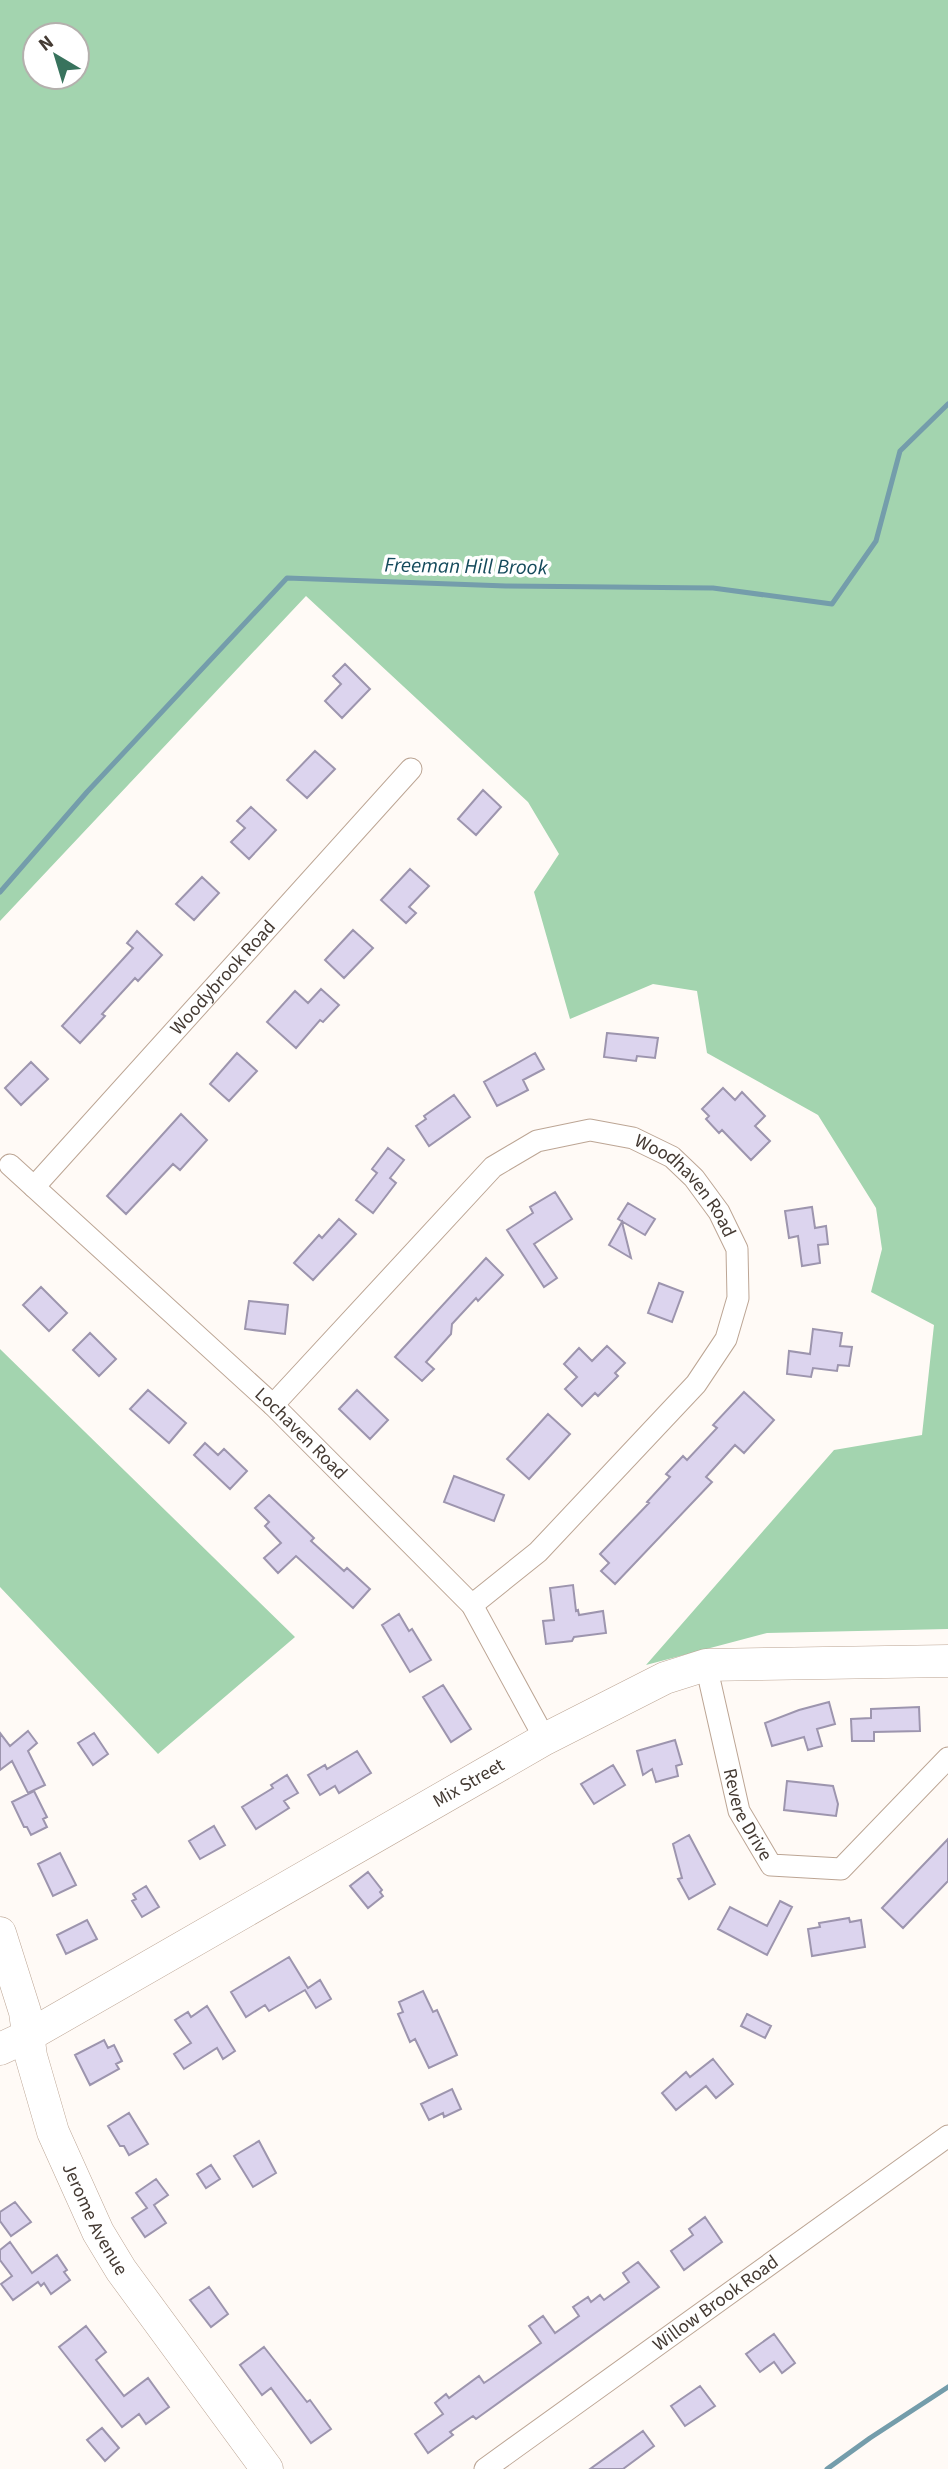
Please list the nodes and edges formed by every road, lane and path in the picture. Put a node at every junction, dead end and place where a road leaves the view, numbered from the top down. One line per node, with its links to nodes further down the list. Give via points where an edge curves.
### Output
1 (411, 769): 3 (street, Woodybrook Road)
2 (10, 1165): 3 (street, Lochaven Road)
3 (34, 1187): 4 (street, Lochaven Road)
4 (273, 1405): 5 (street, Lochaven Road); 5 (street, Woodhaven Road, via 493,1167 537,1141 590,1130 633,1138 672,1157 694,1178 719,1212 737,1249 738,1298 726,1339 696,1384 538,1552)
5 (472, 1605): 8 (street, Lochaven Road)
6 (948, 1661): 7 (main road, Mix Street)
7 (706, 1665): 8 (main road, Mix Street, via 665,1678); 9 (street, Revere Drive, via 739,1811 771,1865 841,1869)
8 (545, 1739): 11 (main road, Mix Street)
9 (948, 1758)
10 (0, 1933): 11 (main road, Jerome Avenue)
11 (28, 2036): 12 (main road, Mix Street); 14 (main road, Jerome Avenue, via 53,2132 98,2232)
12 (0, 2049)
13 (947, 2138): 15 (street, Willow Brook Road)
14 (267, 2469)
15 (485, 2469)

